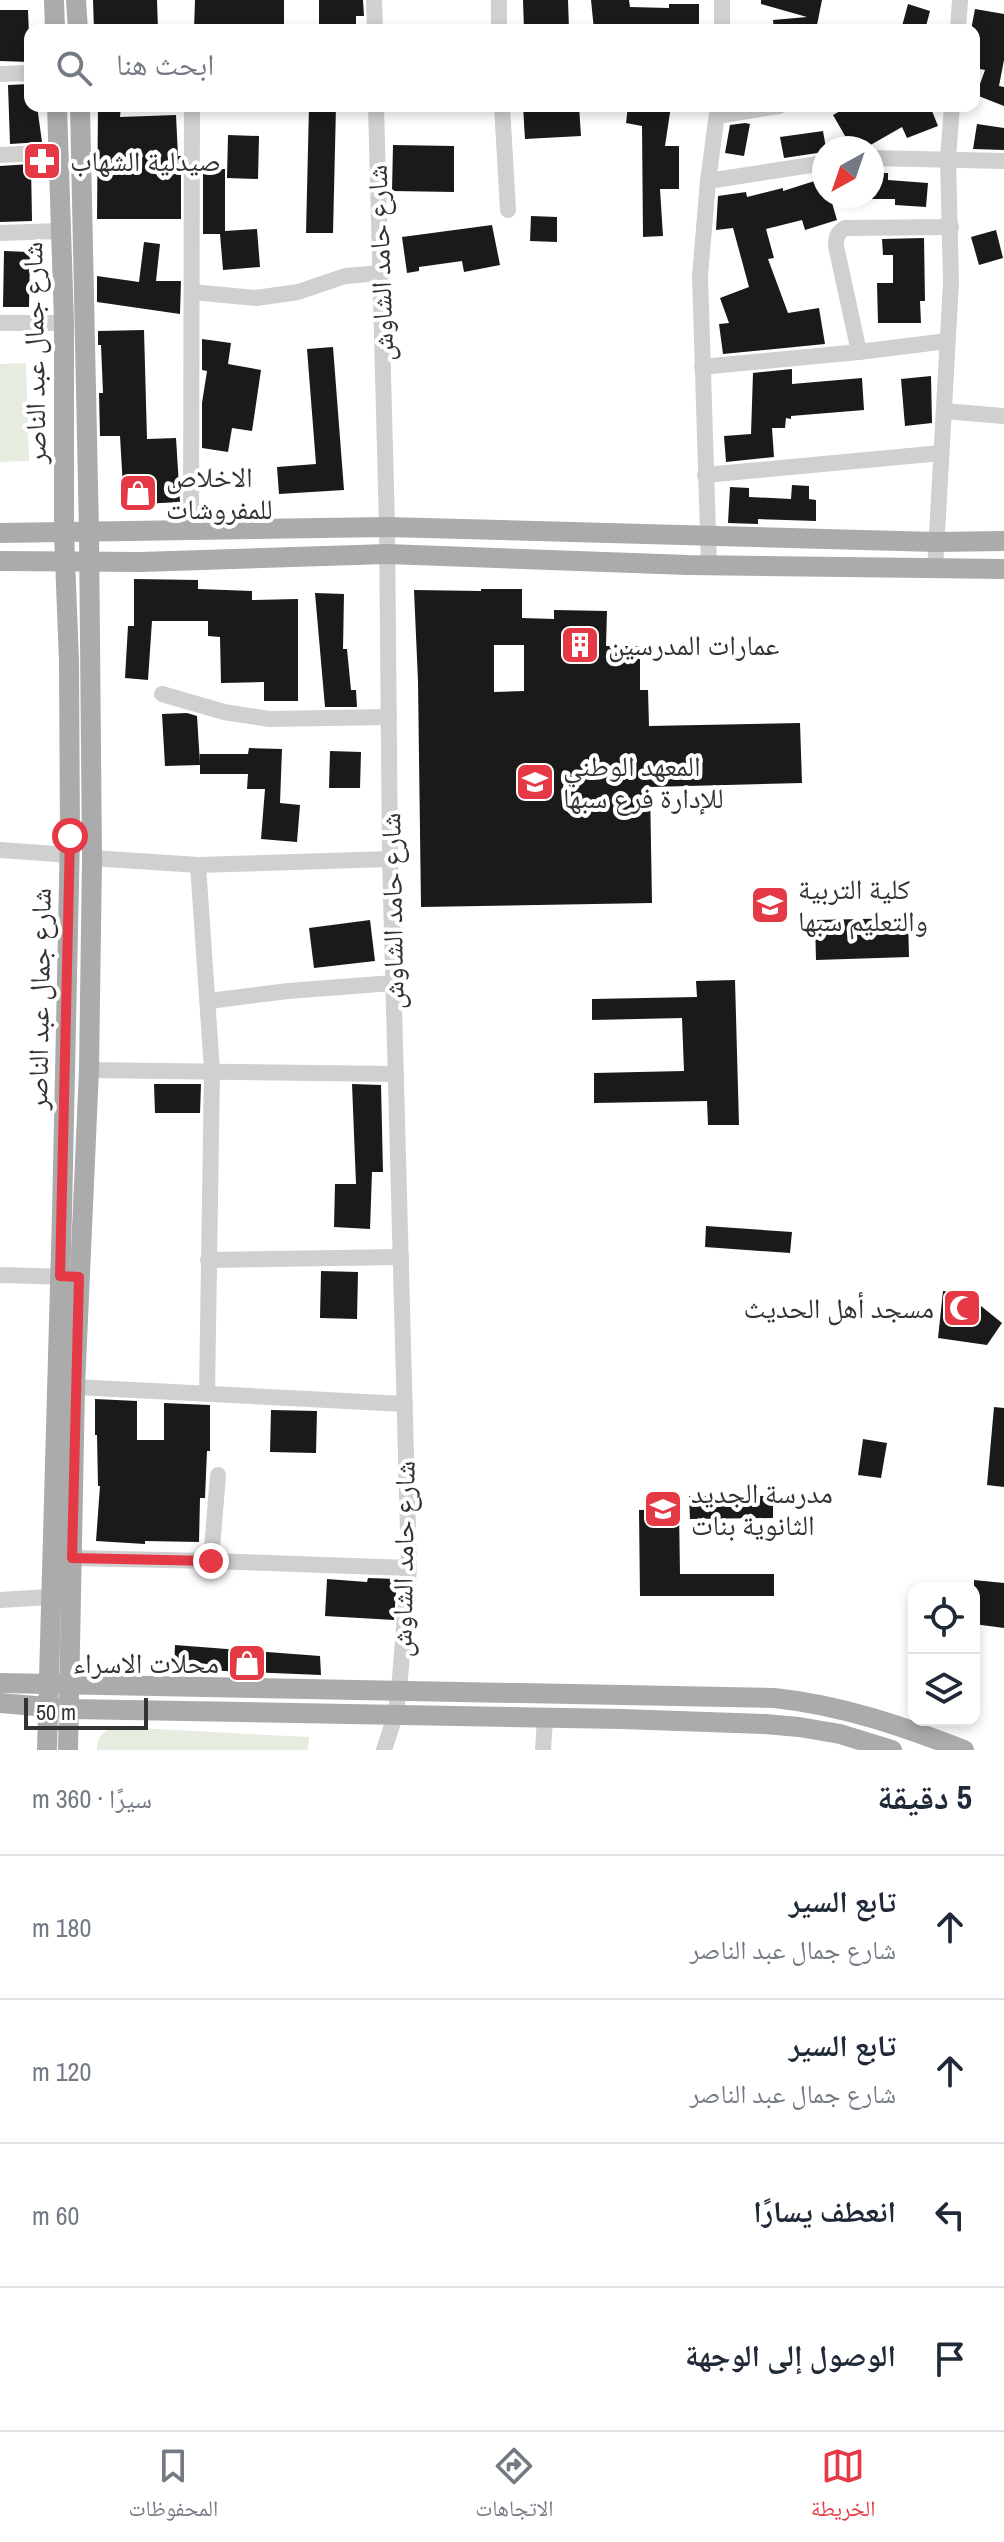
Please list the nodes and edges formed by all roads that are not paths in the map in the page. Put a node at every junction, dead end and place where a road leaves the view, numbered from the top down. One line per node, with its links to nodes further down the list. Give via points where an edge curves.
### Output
1 (54, 0): 7 (main road)
2 (76, 0): 8 (main road)
3 (374, 0): 9 (street)
4 (499, 0): 10 (street)
5 (722, 0): 11 (street)
6 (960, 0): 12 (street)
7 (55, 24)
8 (78, 24)
9 (375, 24)
10 (499, 24)
11 (722, 24)
12 (958, 24)
13 (24, 73): 14 (street)
14 (0, 74)
15 (57, 112): 22 (main road, شارع جمال عبد الناصر)
16 (80, 112): 47 (main road, شارع جمال عبد الناصر)
17 (192, 112): 34 (street)
18 (376, 112): 33 (street, شارع حامد الشاوش)
19 (502, 112): 29 (street)
20 (717, 112): 28 (street)
21 (952, 112): 25 (street)
22 (59, 152): 23 (street); 31 (main road, شارع جمال عبد الناصر)
23 (0, 155)
24 (884, 158): 25 (street)
25 (948, 159): 26 (street); 30 (street)
26 (1004, 161)
27 (812, 165): 28 (street)
28 (708, 181): 39 (street, via 700,276)
29 (508, 210)
30 (951, 227): 37 (street); 38 (street, via 839,232 836,246)
31 (61, 231): 32 (street); 36 (main road, شارع جمال عبد الناصر)
32 (0, 233)
33 (381, 273): 34 (street, via 345,276 298,292 256,298); 44 (street, شارع حامد الشاوش)
34 (192, 292): 45 (street)
35 (0, 323): 36 (street)
36 (64, 323): 46 (main road, شارع جمال عبد الناصر)
37 (947, 341): 38 (street); 40 (street)
38 (859, 352): 39 (street)
39 (702, 367): 43 (street)
40 (944, 411): 41 (street); 42 (street)
41 (1004, 416)
42 (941, 453): 43 (street); 51 (street)
43 (705, 475): 49 (street)
44 (387, 527): 45 (main road); 49 (main road); 52 (street, شارع حامد الشاوش)
45 (191, 529): 47 (main road)
46 (64, 532): 47 (main road); 48 (main road); 54 (main road, شارع جمال عبد الناصر)
47 (89, 532): 55 (main road, شارع جمال عبد الناصر)
48 (0, 533)
49 (708, 537): 51 (main road); 56 (street)
50 (1004, 541): 51 (main road)
51 (936, 542): 57 (street)
52 (387, 554): 55 (main road); 56 (main road); 60 (street, شارع حامد الشاوش)
53 (0, 561): 54 (main road)
54 (65, 562): 55 (main road); 62 (main road, شارع جمال عبد الناصر)
55 (89, 562): 63 (main road, شارع جمال عبد الناصر)
56 (709, 565): 57 (main road)
57 (935, 569): 58 (main road)
58 (1004, 569)
59 (162, 694): 60 (street, via 269,719)
60 (389, 717): 64 (street, شارع حامد الشاوش)
61 (0, 850): 62 (street)
62 (70, 855): 74 (main road, شارع جمال عبد الناصر)
63 (92, 858): 65 (street); 68 (main road, شارع جمال عبد الناصر)
64 (390, 859): 65 (street); 66 (street, شارع حامد الشاوش)
65 (198, 865): 67 (street)
66 (393, 983): 67 (street); 70 (street, شارع حامد الشاوش)
67 (209, 1001): 69 (street)
68 (89, 1070): 69 (street); 74 (main road, شارع جمال عبد الناصر)
69 (212, 1070): 70 (street); 72 (street)
70 (396, 1074): 71 (street, شارع حامد الشاوش)
71 (401, 1257): 72 (street); 77 (street, شارع حامد الشاوش)
72 (208, 1260): 76 (street)
73 (0, 1275): 74 (street)
74 (69, 1277): 75 (main road, شارع جمال عبد الناصر); 82 (main road, شارع جمال عبد الناصر)
75 (75, 1387): 76 (street); 79 (main road, شارع جمال عبد الناصر)
76 (207, 1394): 77 (street)
77 (405, 1404): 81 (street, شارع حامد الشاوش)
78 (218, 1475): 80 (street)
79 (72, 1558): 80 (street); 86 (main road, شارع جمال عبد الناصر)
80 (211, 1561): 81 (street)
81 (409, 1568): 87 (street, شارع حامد الشاوش)
82 (49, 1597): 83 (street); 85 (main road, شارع جمال عبد الناصر)
83 (0, 1600)
84 (0, 1683): 85 (main road)
85 (48, 1684): 86 (main road); 89 (main road, شارع جمال عبد الناصر)
86 (70, 1684): 87 (main road); 90 (main road, شارع جمال عبد الناصر)
87 (399, 1690): 91 (street, شارع حامد الشاوش); 98 (main road, via 786,1699 840,1708)
88 (8, 1704): 89 (main road)
89 (48, 1707): 90 (main road); 93 (main road, شارع جمال عبد الناصر)
90 (70, 1709): 91 (main road); 94 (main road, شارع جمال عبد الناصر)
91 (395, 1716): 92 (main road); 95 (street, شارع حامد الشاوش)
92 (545, 1719): 96 (street); 97 (main road, via 799,1727)
93 (47, 1750)
94 (68, 1750)
95 (384, 1750)
96 (543, 1750)
97 (892, 1750)
98 (964, 1750)

